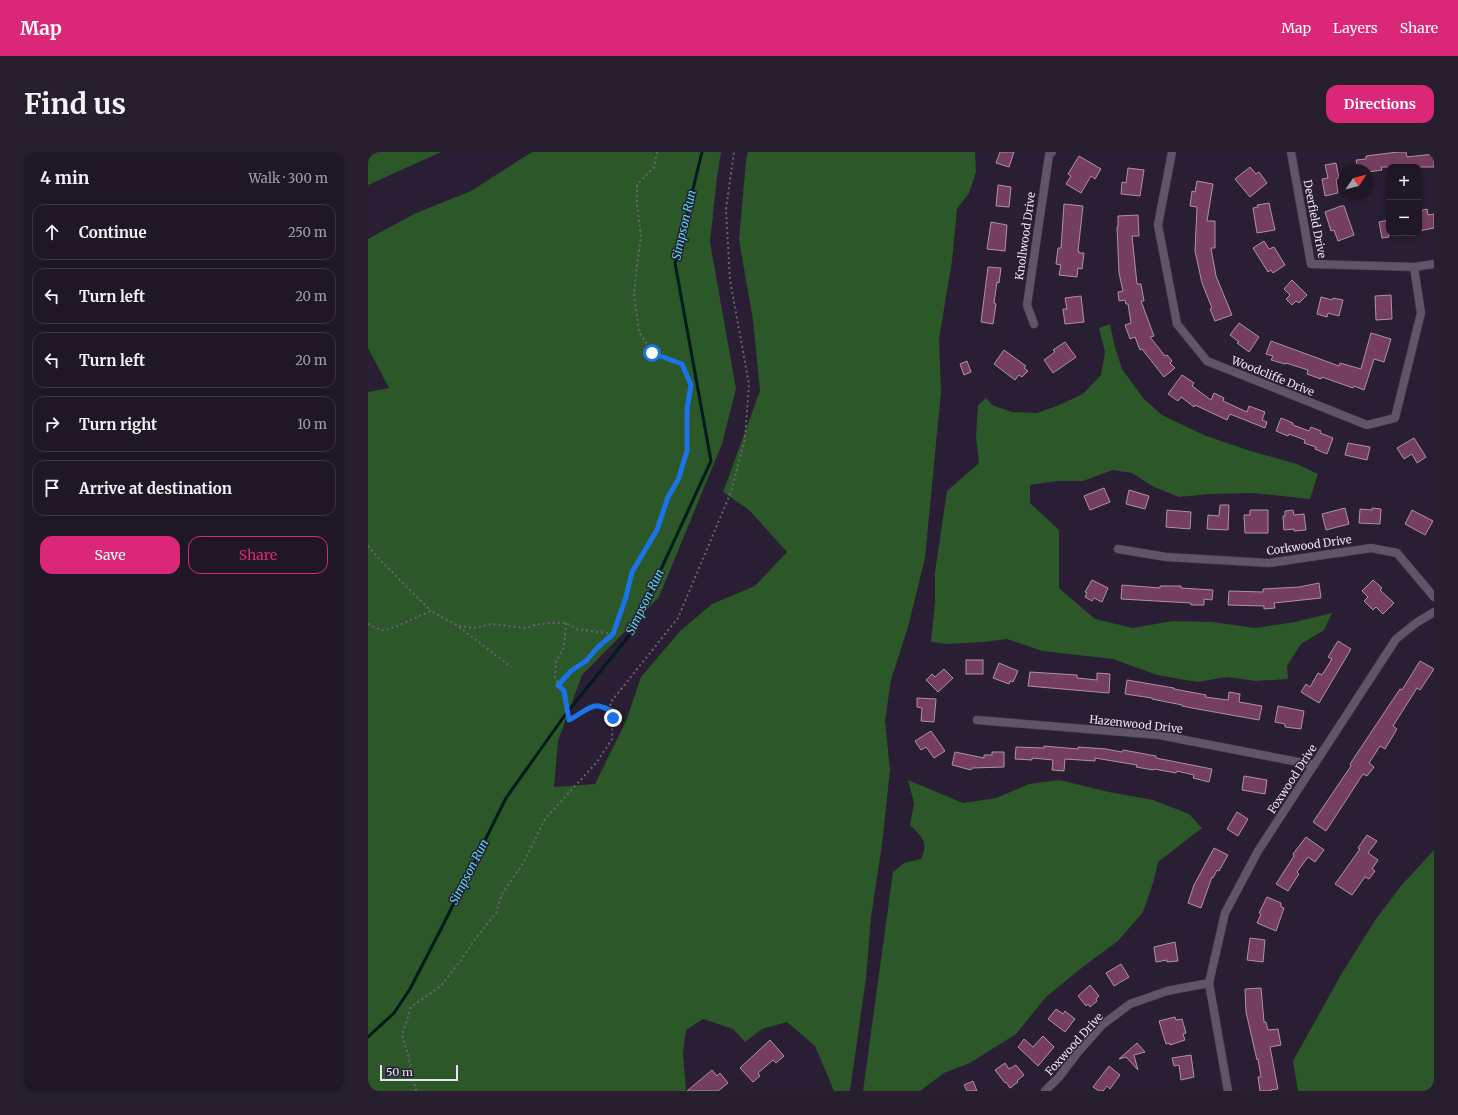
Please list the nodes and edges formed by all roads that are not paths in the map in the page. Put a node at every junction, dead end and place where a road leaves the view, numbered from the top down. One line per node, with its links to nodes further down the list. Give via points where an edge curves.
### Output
1 (1052, 152): 6 (street, Knollwood Drive, via 1049,155 1027,305)
2 (1173, 152): 5 (street, Woodcliffe Drive, via 1158,225 1176,324 1207,361 1367,425 1395,418 1421,313)
3 (1291, 152): 5 (street, Deerfield Drive, via 1310,264)
4 (1434, 264): 5 (street, Deerfield Drive)
5 (1414, 267)
6 (1034, 324)
7 (1118, 549): 8 (street, Corkwood Drive, via 1166,557 1269,563 1371,548 1397,553)
8 (1434, 597)
9 (1434, 612): 11 (street, Foxwood Drive, via 1396,639)
10 (977, 720): 11 (street, Hazenwood Drive, via 1159,735)
11 (1314, 765): 12 (street, Foxwood Drive, via 1258,851 1225,913)
12 (1209, 983): 13 (street, Foxwood Drive, via 1167,991 1130,1004 1102,1025); 14 (street, Foxwood Drive)
13 (1045, 1091)
14 (1228, 1091)

